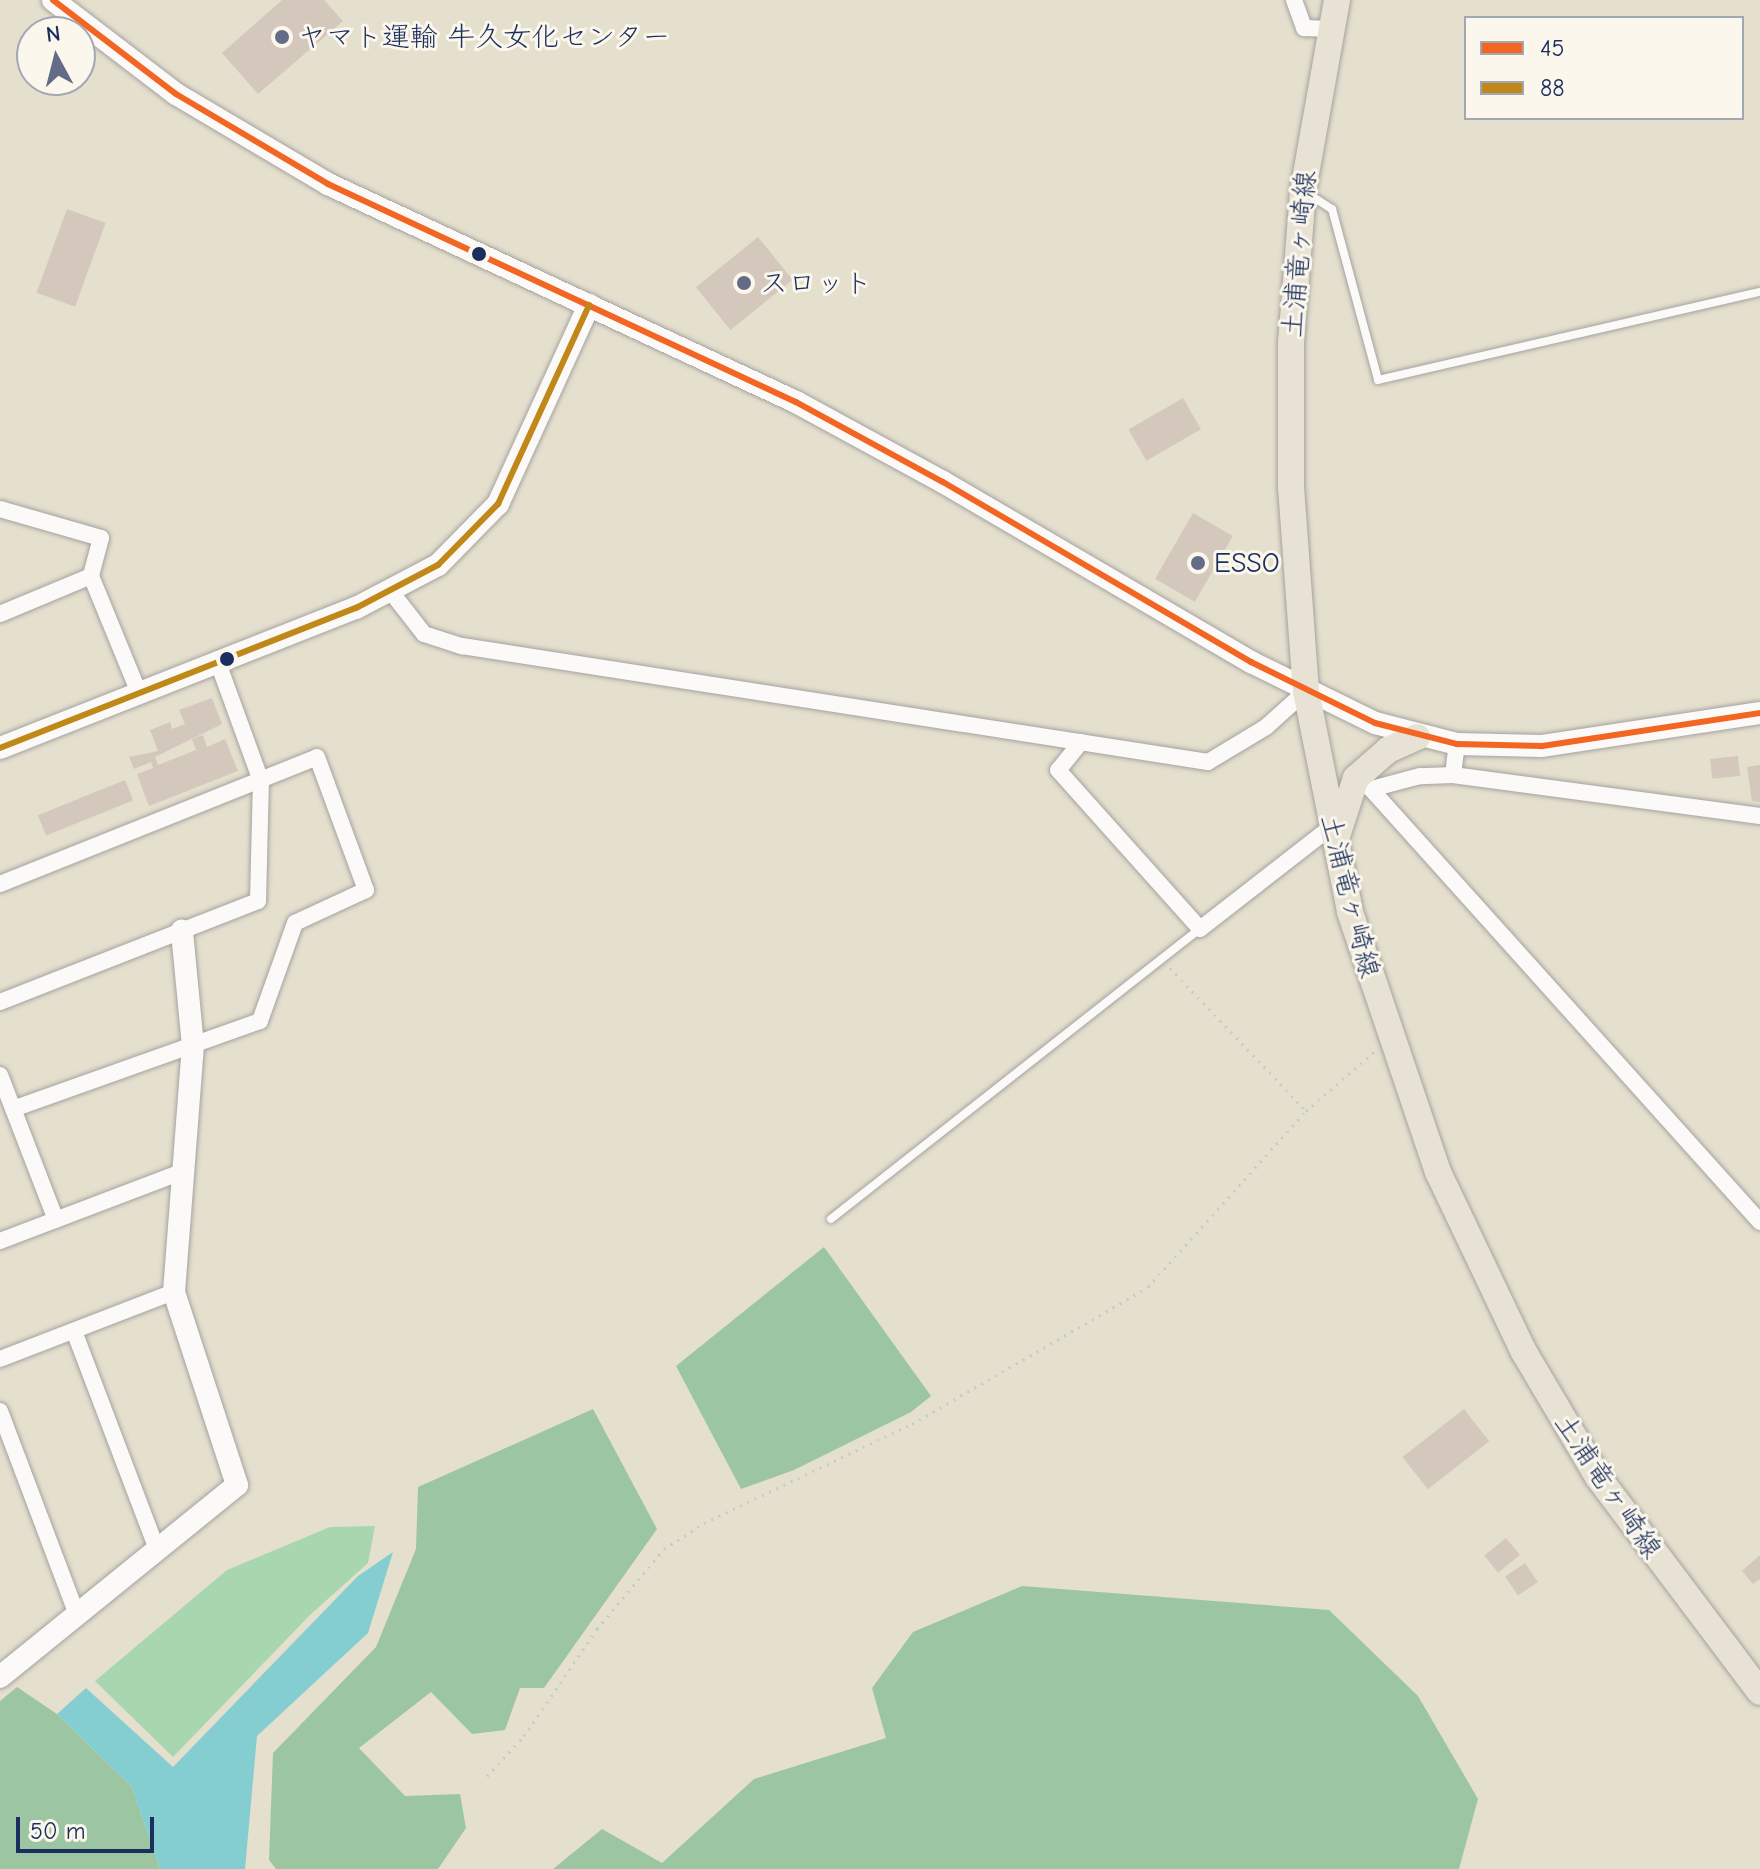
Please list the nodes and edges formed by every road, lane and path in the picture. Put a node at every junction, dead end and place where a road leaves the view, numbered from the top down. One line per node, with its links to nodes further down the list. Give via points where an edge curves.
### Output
1 (53, 0): 7 (street, via 240,135 328,184)
2 (1294, 0): 4 (street, via 1304,28)
3 (1337, 0): 4 (main road, 土浦竜ヶ崎線)
4 (1331, 29): 5 (main road, 土浦竜ヶ崎線)
5 (1303, 191): 6 (lane, via 1332,209 1378,380); 13 (main road, 土浦竜ヶ崎線, via 1290,398 1293,545)
6 (1760, 292)
7 (589, 305): 10 (street, via 498,504 438,565); 13 (street, via 836,424)
8 (0, 509): 9 (street, via 101,538)
9 (91, 576): 11 (street); 14 (street)
10 (392, 593): 12 (street); 17 (street, via 424,634 451,644)
11 (0, 614)
12 (218, 663): 14 (street); 21 (street)
13 (1306, 691): 16 (street); 17 (street, via 1266,727 1208,762); 23 (main road, 土浦竜ヶ崎線)
14 (139, 693): 19 (street)
15 (1760, 713): 18 (street, via 1542,746)
16 (1417, 737): 18 (street); 23 (main road, via 1388,750 1356,778)
17 (1081, 742): 25 (street, via 1058,770)
18 (1457, 744): 20 (street)
19 (0, 748)
20 (1453, 775): 22 (street); 37 (street, via 1405,779 1371,789)
21 (261, 781): 24 (street); 26 (street, via 258,901); 30 (street, via 317,757 366,890 295,923 260,1021)
22 (1760, 816)
23 (1333, 838): 25 (street); 29 (main road, 土浦竜ヶ崎線)
24 (0, 884)
25 (1200, 929): 27 (lane)
26 (182, 931): 28 (street); 30 (street)
27 (1161, 959): 33 (path); 35 (lane)
28 (0, 1002)
29 (1388, 1036): 33 (path, via 1362,1066); 46 (main road, 土浦竜ヶ崎線, via 1464,1230 1561,1417 1641,1538)
30 (193, 1046): 32 (street); 34 (street)
31 (0, 1075): 32 (street)
32 (13, 1109): 36 (street)
33 (1306, 1111): 47 (path, via 1148,1287 912,1424 704,1523 664,1549 597,1629 524,1736)
34 (184, 1171): 36 (street); 39 (street)
35 (831, 1219)
36 (56, 1220): 38 (street)
37 (1760, 1222)
38 (0, 1241)
39 (174, 1292): 40 (street); 43 (street, via 238,1479)
40 (74, 1331): 41 (street); 43 (street)
41 (0, 1359)
42 (0, 1411): 44 (street)
43 (157, 1550): 44 (street)
44 (77, 1615): 45 (street)
45 (0, 1677)
46 (1760, 1692)
47 (487, 1776)

